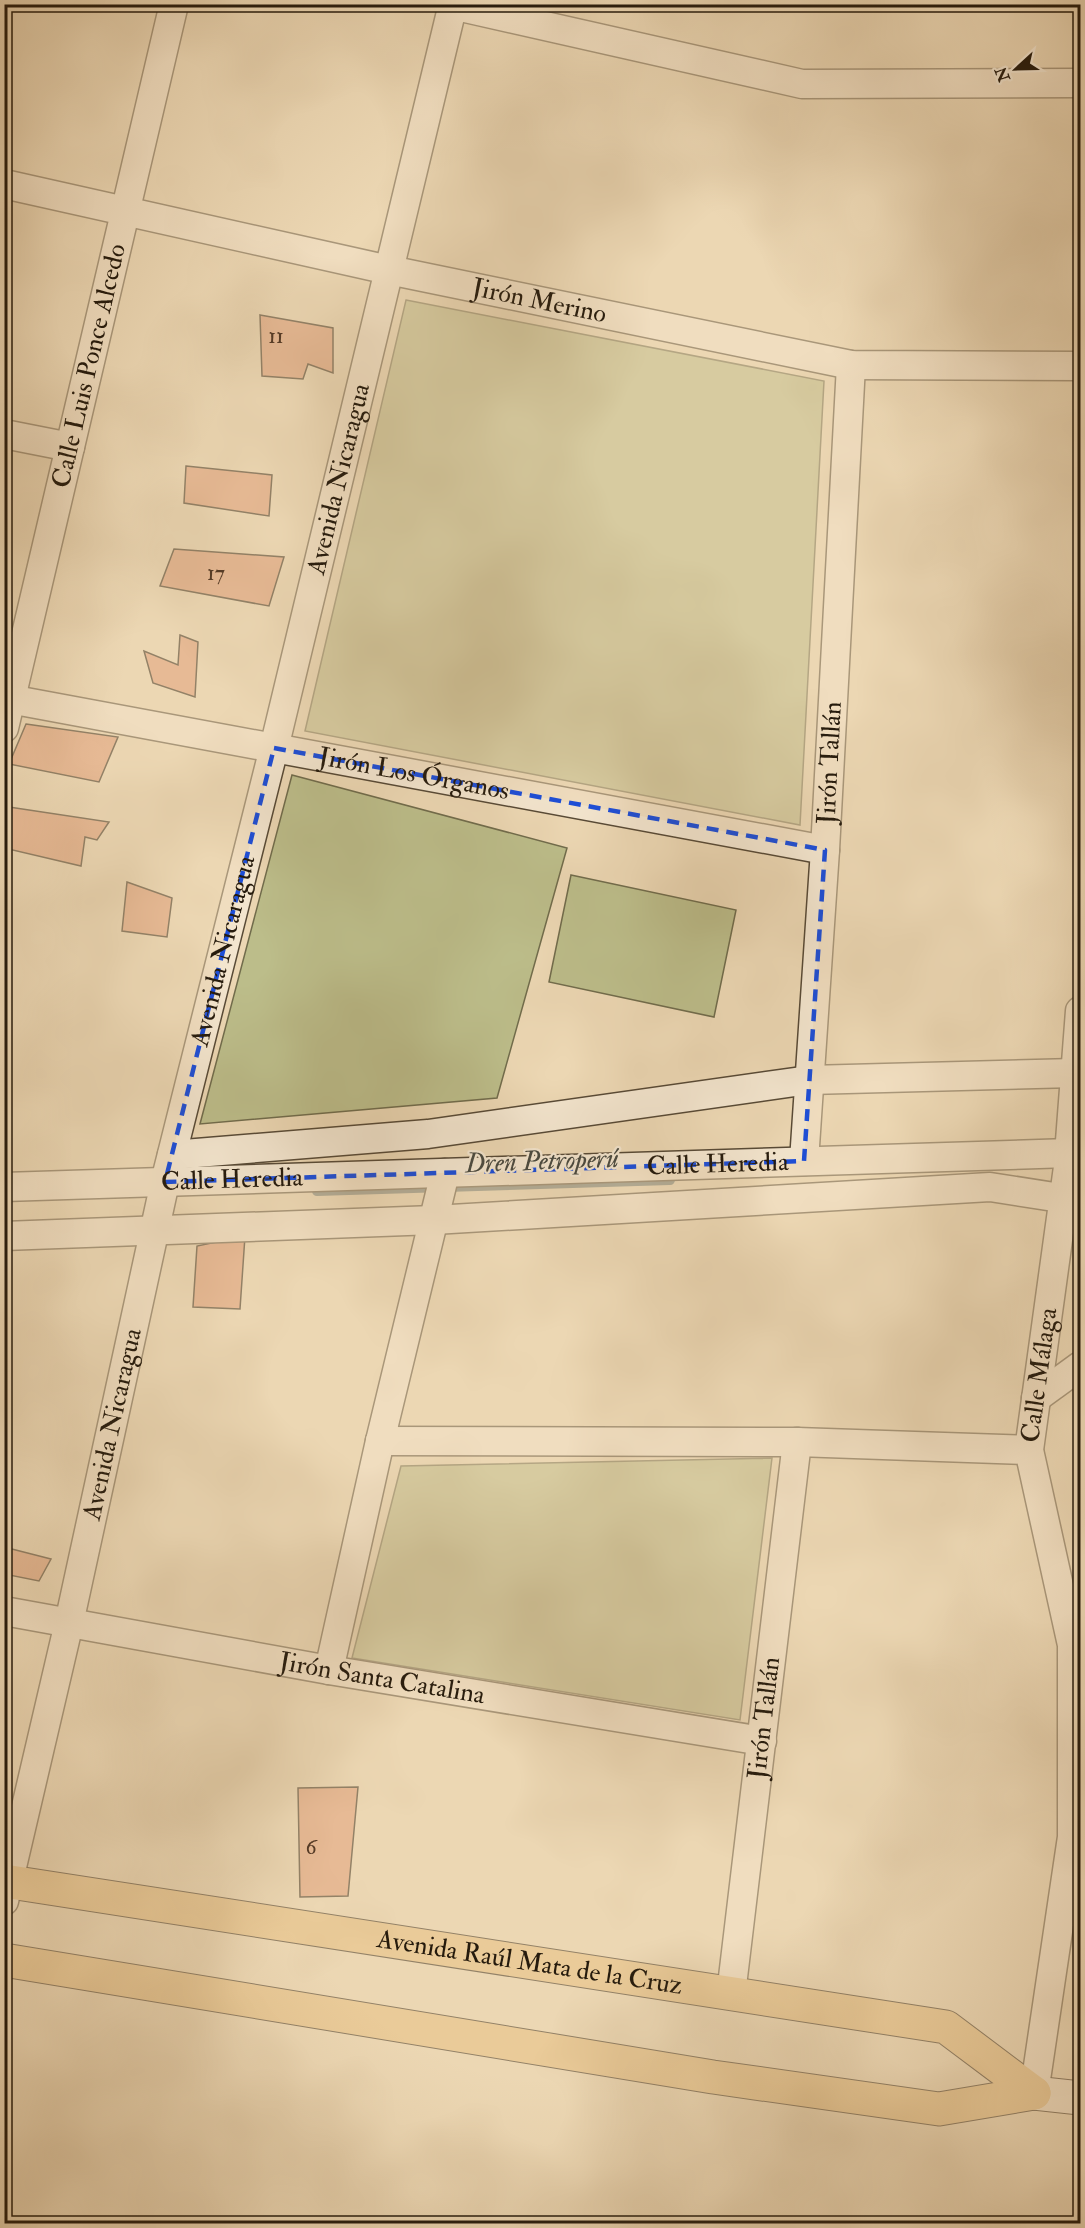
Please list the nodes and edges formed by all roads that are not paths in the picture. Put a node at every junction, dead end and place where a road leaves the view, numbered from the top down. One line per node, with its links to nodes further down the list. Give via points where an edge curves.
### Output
1 (174, 4): 5 (street, Calle Luis Ponce Alcedo)
2 (452, 5): 3 (street, via 802,84); 6 (street, Avenida Nicaragua)
3 (1080, 83)
4 (4, 184): 5 (street, Jirón Merino)
5 (125, 211): 6 (street, Jirón Merino); 10 (street, Calle Luis Ponce Alcedo)
6 (389, 270): 7 (street, Jirón Merino); 13 (street, Avenida Nicaragua)
7 (852, 366): 8 (street, Jirón Merino); 14 (street, Jirón Tallán)
8 (1080, 366)
9 (4, 434): 10 (street)
10 (70, 447): 11 (street, Calle Luis Ponce Alcedo)
11 (8, 699): 12 (street, Calle Luis Ponce Alcedo); 13 (street, Jirón Los Órganos)
12 (4, 728)
13 (274, 747): 14 (street, Jirón Los Órganos); 20 (street, Avenida Nicaragua)
14 (825, 850): 17 (street, Jirón Tallán)
15 (1080, 1011): 16 (street, Calle Málaga)
16 (1075, 1073): 17 (street); 18 (street, Calle Málaga)
17 (809, 1080): 19 (street, Jirón Tallán); 20 (street)
18 (1070, 1153): 19 (street, Calle Heredia); 23 (street, Calle Málaga)
19 (804, 1161): 21 (street, Calle Heredia)
20 (168, 1168): 21 (street, Calle Heredia); 22 (street, Calle Heredia); 25 (street, Avenida Nicaragua)
21 (446, 1173): 24 (street)
22 (4, 1187)
23 (1072, 1199): 24 (street, via 990,1186); 28 (street, Calle Málaga)
24 (434, 1220): 25 (street); 29 (street)
25 (155, 1229): 26 (street); 33 (street, Avenida Nicaragua)
26 (4, 1236)
27 (1080, 1366): 28 (street)
28 (1036, 1398): 31 (street, Calle Málaga)
29 (380, 1441): 30 (street); 34 (street)
30 (796, 1442): 31 (street); 35 (street, Jirón Tallán)
31 (1029, 1450): 39 (street, Calle Málaga, via 1072,1645 1072,1837)
32 (4, 1611): 33 (street, Jirón Santa Catalina)
33 (69, 1623): 34 (street, Jirón Santa Catalina); 36 (street, Avenida Nicaragua)
34 (329, 1670): 35 (street, Jirón Santa Catalina)
35 (762, 1741): 38 (street, Jirón Tallán)
36 (6, 1888): 38 (main road, Avenida Raúl Mata de la Cruz)
37 (4, 1960): 39 (main road, Avenida Raúl Mata de la Cruz, via 712,2077 939,2109)
38 (731, 1994): 39 (main road, Avenida Raúl Mata de la Cruz, via 946,2027)
39 (1034, 2092): 40 (street, Avenida Raúl Mata de la Cruz)
40 (1080, 2098)

